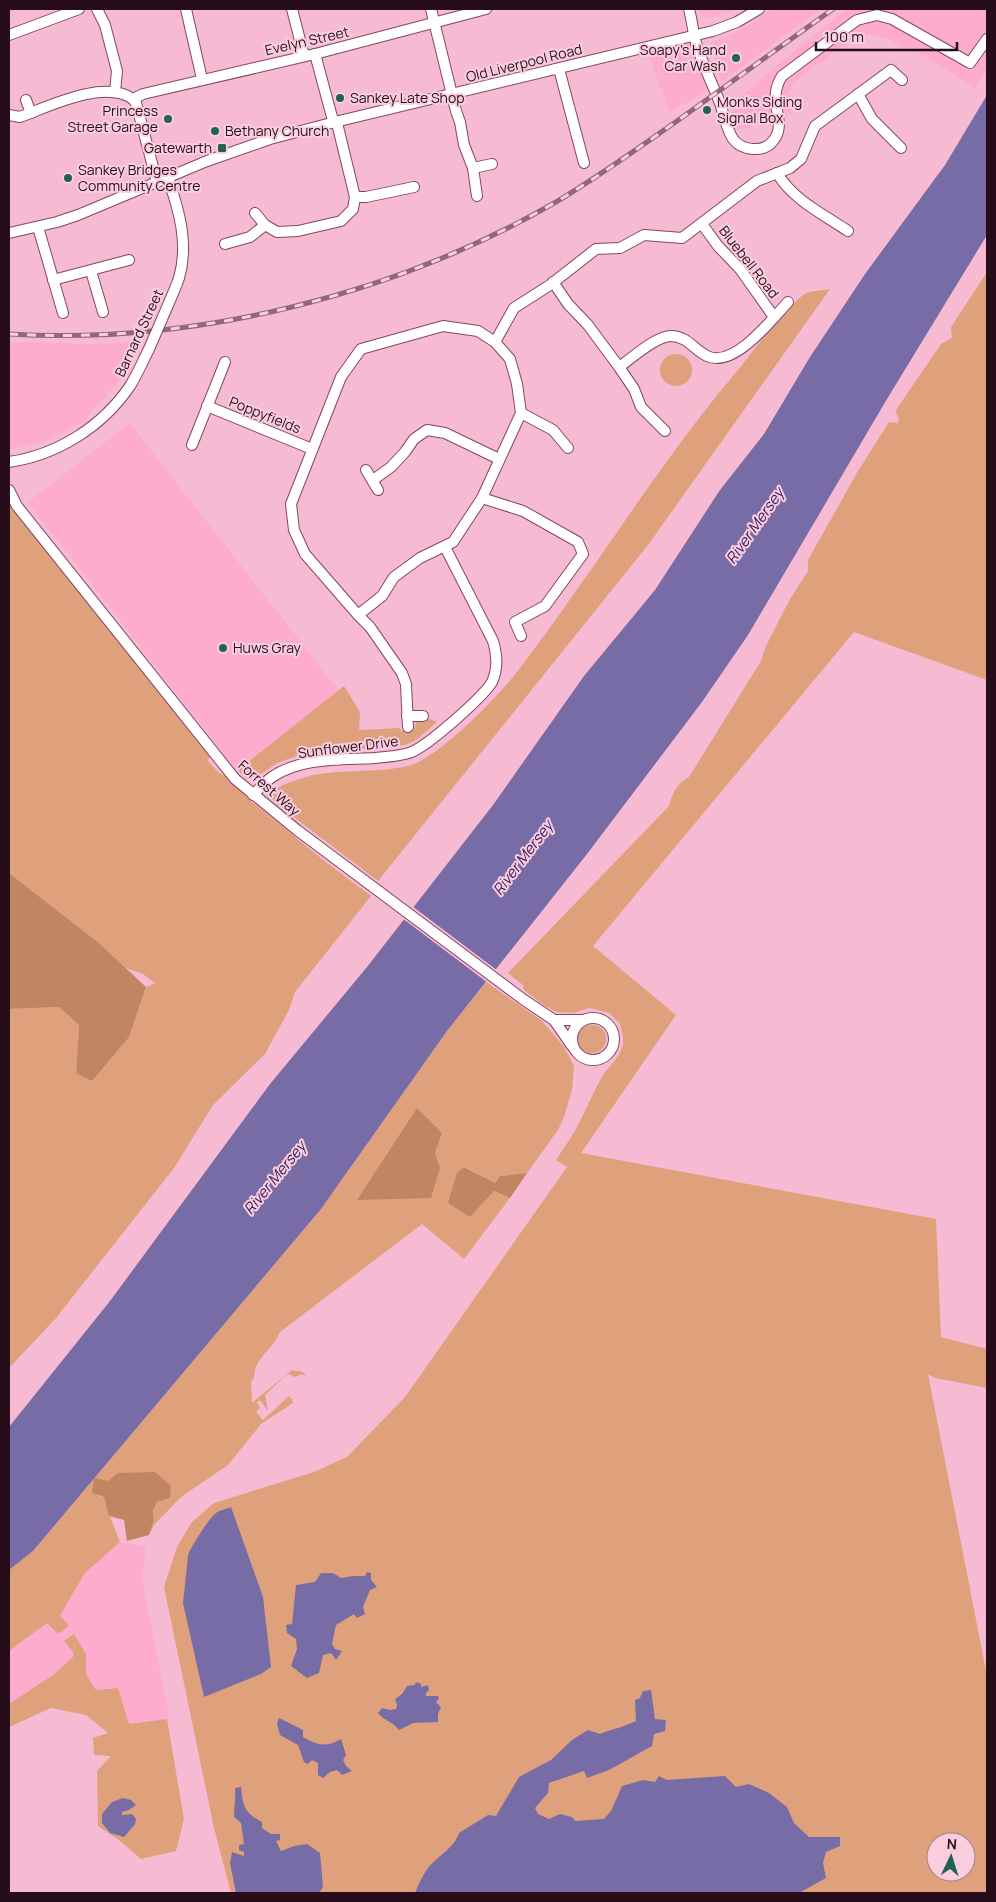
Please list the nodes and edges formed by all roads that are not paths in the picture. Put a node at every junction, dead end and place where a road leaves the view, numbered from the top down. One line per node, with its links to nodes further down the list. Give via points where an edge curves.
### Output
1 (79, 9): 10 (street)
2 (97, 9): 18 (street, via 105,25 117,71)
3 (186, 9): 16 (street)
4 (292, 9): 14 (street)
5 (431, 9): 9 (street)
6 (486, 9): 9 (street, Evelyn Street)
7 (689, 9): 11 (street)
8 (759, 9): 11 (street, Old Liverpool Road, via 726,27)
9 (434, 22): 13 (street, Evelyn Street); 19 (street)
10 (9, 34)
11 (694, 36): 12 (street, via 734,140 742,146 760,150 772,142 779,129 774,97 782,76 857,20 877,15 892,19 970,64); 15 (street, Old Liverpool Road)
12 (987, 39)
13 (315, 54): 14 (street, Evelyn Street); 25 (street)
14 (304, 56): 16 (street, Evelyn Street)
15 (559, 69): 19 (street, Old Liverpool Road); 26 (street)
16 (202, 79): 21 (street, Evelyn Street)
17 (902, 80): 20 (street, via 891,70)
18 (114, 92): 21 (street); 23 (street, via 96,92)
19 (452, 94): 25 (street, Old Liverpool Road); 31 (street)
20 (858, 94): 27 (street, via 872,119); 32 (street, via 815,126 801,159)
21 (134, 99): 34 (street)
22 (26, 100): 23 (street)
23 (30, 113): 24 (street, via 20,117)
24 (9, 115)
25 (335, 122): 33 (street, Old Liverpool Road, via 270,139); 37 (street)
26 (580, 146): 28 (street); 29 (street)
27 (901, 148)
28 (569, 149)
29 (584, 163)
30 (492, 164): 31 (street)
31 (473, 168): 36 (street)
32 (778, 173): 39 (street, via 757,181); 42 (street, via 797,197)
33 (168, 178): 34 (street, Old Liverpool Road); 63 (street, Barnard Street, bridge, via 180,216 184,247 179,278 149,349 128,388 97,423 63,445)
34 (157, 182): 41 (street, Old Liverpool Road, via 78,215)
35 (414, 187): 37 (street)
36 (477, 196)
37 (355, 197): 40 (street, via 353,209 341,221 298,231 276,232)
38 (255, 213): 40 (street)
39 (702, 224): 48 (street, via 682,238 644,235 620,248 596,249); 52 (street, Bluebell Road)
40 (265, 225): 44 (street, via 250,237)
41 (38, 227): 43 (street, Old Liverpool Road); 47 (street)
42 (848, 231)
43 (9, 233)
44 (225, 244)
45 (129, 260): 46 (street)
46 (91, 271): 47 (street); 50 (street)
47 (53, 280): 51 (street)
48 (553, 282): 53 (street, via 514,308); 55 (street)
49 (788, 302): 52 (street)
50 (103, 312)
51 (62, 314)
52 (774, 317): 55 (street, via 738,351 720,358 707,356 683,338 670,336 660,338)
53 (495, 342): 57 (street, via 510,359 518,384); 61 (street, via 478,332 443,326 361,349 341,377)
54 (224, 362): 56 (street, Poppyfields)
55 (619, 367): 58 (street, via 634,389 641,407)
56 (207, 406): 59 (street, Poppyfields); 61 (street, Poppyfields)
57 (521, 413): 60 (street, via 553,430); 62 (street)
58 (665, 431)
59 (192, 445)
60 (568, 448)
61 (312, 449): 70 (street, via 291,504 294,530 305,554)
62 (499, 459): 65 (street, via 445,433 427,430 414,439 391,468); 68 (street)
63 (9, 462)
64 (366, 470): 65 (street)
65 (373, 480): 67 (street)
66 (9, 490): 75 (street, Forrest Way, via 17,506 217,759)
67 (378, 490)
68 (482, 498): 69 (street, via 453,542); 71 (street, via 523,511 570,537 578,542 583,554 545,606 515,622)
69 (445, 547): 70 (street, via 420,558 394,577 382,596); 75 (street, Sunflower Drive, via 496,650 496,670 482,695 414,752 312,762 274,776)
70 (358, 615): 72 (street, via 380,639 402,673 406,684)
71 (521, 636)
72 (407, 716): 73 (street); 74 (street)
73 (423, 716)
74 (408, 727)
75 (253, 795): 76 (street, Forrest Way)
76 (554, 1020): 77 (street); 78 (street, Forrest Way)
77 (584, 1020): 78 (street, via 578,1023 572,1034); 78 (street, via 596,1018 608,1024 614,1035 613,1047 605,1057 592,1061 580,1056)
78 (572, 1046)

